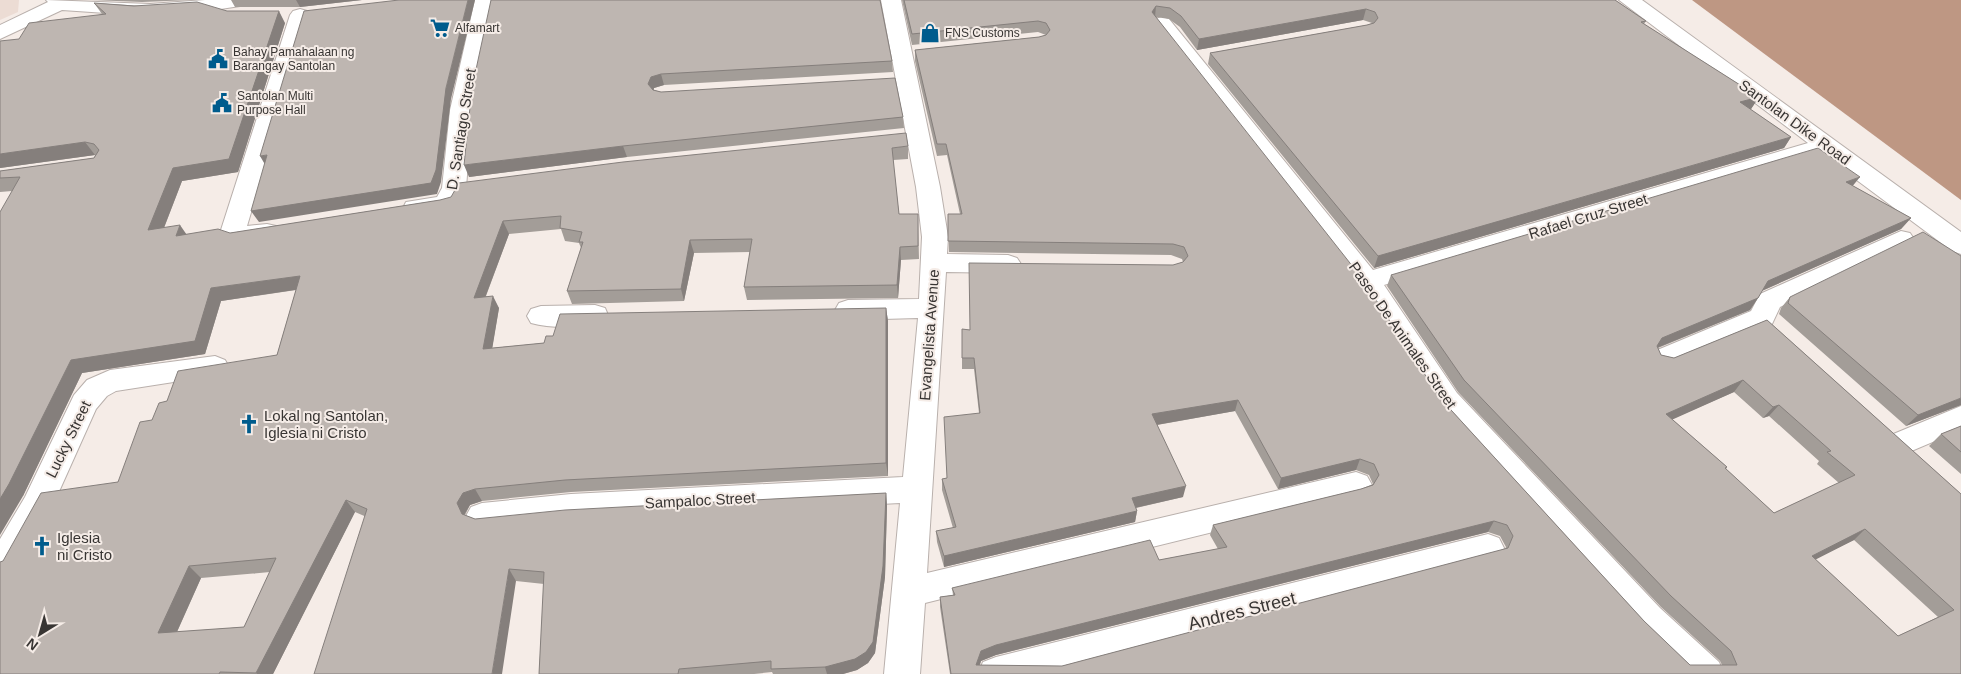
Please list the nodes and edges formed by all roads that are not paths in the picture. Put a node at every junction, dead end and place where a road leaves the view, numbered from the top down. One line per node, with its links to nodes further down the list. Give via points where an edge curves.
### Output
1 (485, 0): 11 (street, D. Santiago Street, via 461,110 463,187 446,203)
2 (890, 0): 15 (street, Evangelista Avenue, via 911,53 896,81 908,137 928,187 935,237)
3 (1630, 0): 14 (street, Santolan Dike Road)
4 (58, 2): 5 (street, via 97,9); 9 (street)
5 (202, 5): 6 (street)
6 (242, 8)
7 (300, 14): 12 (street, via 233,234)
8 (1162, 23): 17 (street, Paseo De Animales Street, via 1203,57)
9 (0, 32)
10 (1809, 150): 17 (street, Rafael Cruz Street)
11 (389, 212)
12 (285, 229)
13 (1901, 239): 22 (street, via 1769,300)
14 (1961, 244)
15 (934, 263): 16 (street); 18 (street, Evangelista Avenue)
16 (1033, 264)
17 (1367, 280): 38 (street, Paseo De Animales Street, via 1447,401 1648,619)
18 (932, 308): 19 (street); 31 (street, Evangelista Avenue)
19 (824, 310)
20 (619, 314): 21 (street)
21 (541, 316)
22 (1762, 317): 23 (street); 24 (street)
23 (1784, 337)
24 (1665, 358)
25 (240, 364): 34 (street, Lucky Street, via 110,381 96,388 84,403 37,505)
26 (1961, 417): 28 (street)
27 (1880, 423): 28 (street)
28 (1902, 443): 29 (street)
29 (1924, 462)
30 (1356, 485): 35 (street)
31 (917, 489): 32 (street, Sampaloc Street, via 571,507); 35 (street, Evangelista Avenue)
32 (482, 516)
33 (1488, 548): 37 (street, Andres Street)
34 (0, 565)
35 (908, 592): 36 (street, Evangelista Avenue)
36 (902, 674)
37 (996, 674)
38 (1706, 674)

